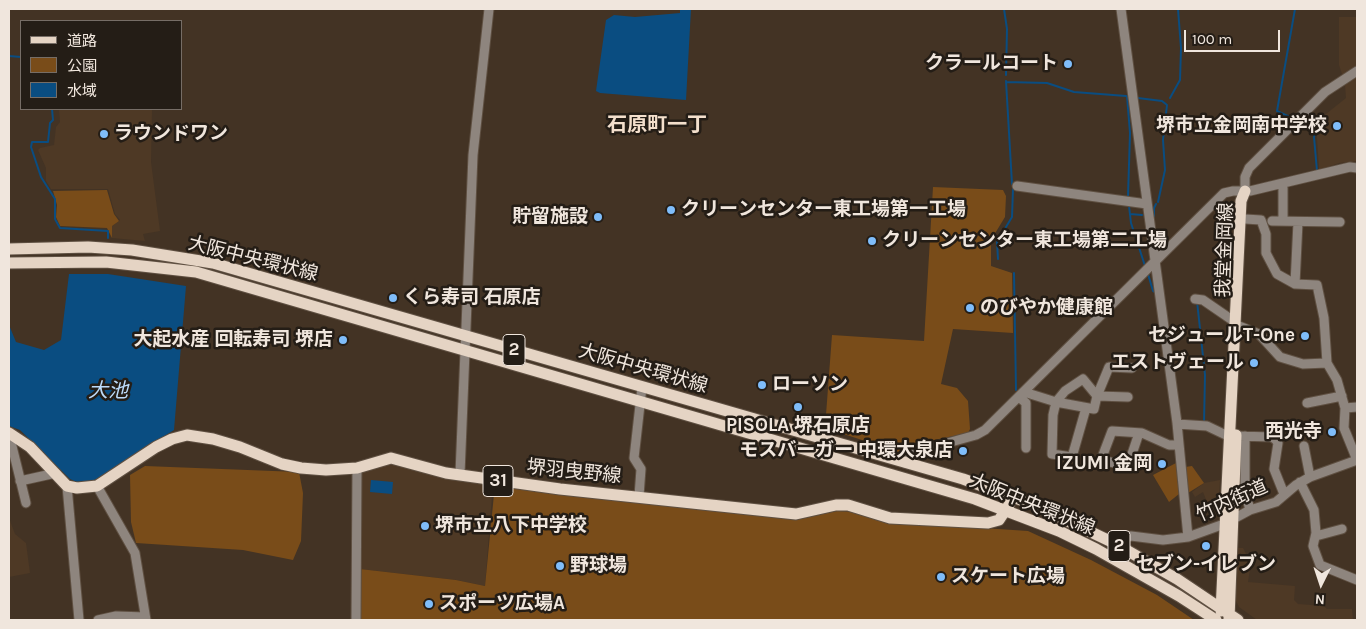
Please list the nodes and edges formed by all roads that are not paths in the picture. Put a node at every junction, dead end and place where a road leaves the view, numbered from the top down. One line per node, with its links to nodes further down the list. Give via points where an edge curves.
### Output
1 (489, 9): 20 (street, via 473,155)
2 (1121, 9): 8 (street)
3 (1357, 71): 7 (street, via 1325,92 1249,168 1245,176)
4 (1357, 168): 7 (street)
5 (1017, 186): 8 (street)
6 (1283, 188): 11 (street)
7 (1245, 191): 9 (main road, 我堂金岡線); 15 (street, via 1224,193); 19 (main road, 我堂金岡線, via 1241,201)
8 (1147, 204): 15 (street)
9 (1245, 219): 17 (street, via 1261,220 1269,262 1277,274); 19 (main road, 我堂金岡線)
10 (1272, 221): 11 (street)
11 (1283, 221): 12 (street)
12 (1298, 222): 13 (street); 17 (street)
13 (1340, 222)
14 (9, 249): 20 (main road, 大阪中央環状線 / 2, via 88,247 132,250 213,264)
15 (1155, 262): 25 (street); 35 (street)
16 (9, 263): 21 (main road, 大阪中央環状線 / 2, via 106,262 196,272)
17 (1295, 284): 22 (street, via 1317,285)
18 (1195, 299): 19 (street, via 1203,300)
19 (1237, 324): 22 (street, via 1259,334 1280,357 1303,364); 38 (main road, 我堂金岡線)
20 (465, 336): 21 (street); 24 (main road, 大阪中央環状線 / 2)
21 (464, 351): 29 (main road, 大阪中央環状線 / 2); 46 (street)
22 (1327, 363): 27 (street, via 1338,380)
23 (1132, 368): 26 (street, via 1108,367)
24 (642, 387): 29 (street); 43 (main road, 大阪中央環状線 / 2)
25 (1022, 394): 30 (street); 41 (street, via 1026,403); 43 (street, via 985,430 915,452)
26 (1097, 396): 28 (street); 30 (street, via 1083,379 1065,391); 33 (street, via 1094,409)
27 (1342, 396): 31 (street); 34 (street)
28 (1128, 397)
29 (639, 402): 53 (street, via 634,458 640,469); 56 (main road, 大阪中央環状線 / 2, via 975,498)
30 (1056, 402): 33 (street); 33 (street, via 1052,415 1052,454 1072,457)
31 (1307, 403)
32 (1357, 407): 34 (street)
33 (1086, 408)
34 (1345, 408): 42 (street, via 1344,428)
35 (1177, 424): 38 (street, via 1207,426); 39 (street)
36 (9, 433): 45 (main road, via 30,447); 48 (street)
37 (1139, 433): 37 (street, via 1112,432 1101,460 1128,466); 39 (street, via 1169,445)
38 (1236, 436): 52 (street, via 1272,437 1276,440 1274,469); 57 (street); 58 (main road, 我堂金岡線)
39 (1179, 445): 61 (street)
40 (1304, 446): 47 (street)
41 (1026, 448)
42 (1357, 460): 47 (street, 竹内街道)
43 (905, 463): 54 (main road, 大阪中央環状線 / 2)
44 (357, 468): 46 (main road, 堺羽曳野線 / 31, via 391,458 423,468); 51 (main road, 堺羽曳野線 / 31, via 326,470 292,466 213,439 187,436 172,439); 68 (street)
45 (56, 473): 48 (street); 50 (main road)
46 (460, 474): 53 (main road, 堺羽曳野線 / 31, via 560,489)
47 (1310, 477): 49 (street, 竹内街道)
48 (20, 481): 55 (street)
49 (1300, 482): 52 (street, 竹内街道); 60 (street, via 1312,502)
50 (67, 486): 51 (main road); 66 (street)
51 (97, 486): 65 (street, via 135,553)
52 (1284, 494): 57 (street, 竹内街道, via 1270,505)
53 (639, 496): 56 (main road, 堺羽曳野線 / 31, via 796,514 848,505 890,518 988,524 999,520)
54 (1012, 496): 56 (main road); 62 (main road, 大阪中央環状線 / 2)
55 (26, 503)
56 (1007, 510): 69 (main road, 大阪中央環状線 / 2, via 1096,549)
57 (1250, 510): 58 (street, 竹内街道)
58 (1229, 520): 61 (street, 竹内街道); 64 (main road, 我堂金岡線)
59 (1342, 530): 60 (street)
60 (1316, 536): 63 (street, via 1313,546 1320,565)
61 (1188, 538): 62 (street, 竹内街道, via 1163,540 1131,536)
62 (1114, 543): 64 (main road, 大阪中央環状線 / 2, via 1177,579)
63 (1357, 580)
64 (1228, 616)
65 (146, 618): 67 (street, via 116,616)
66 (79, 620)
67 (98, 620)
68 (356, 620)
69 (1216, 620)

